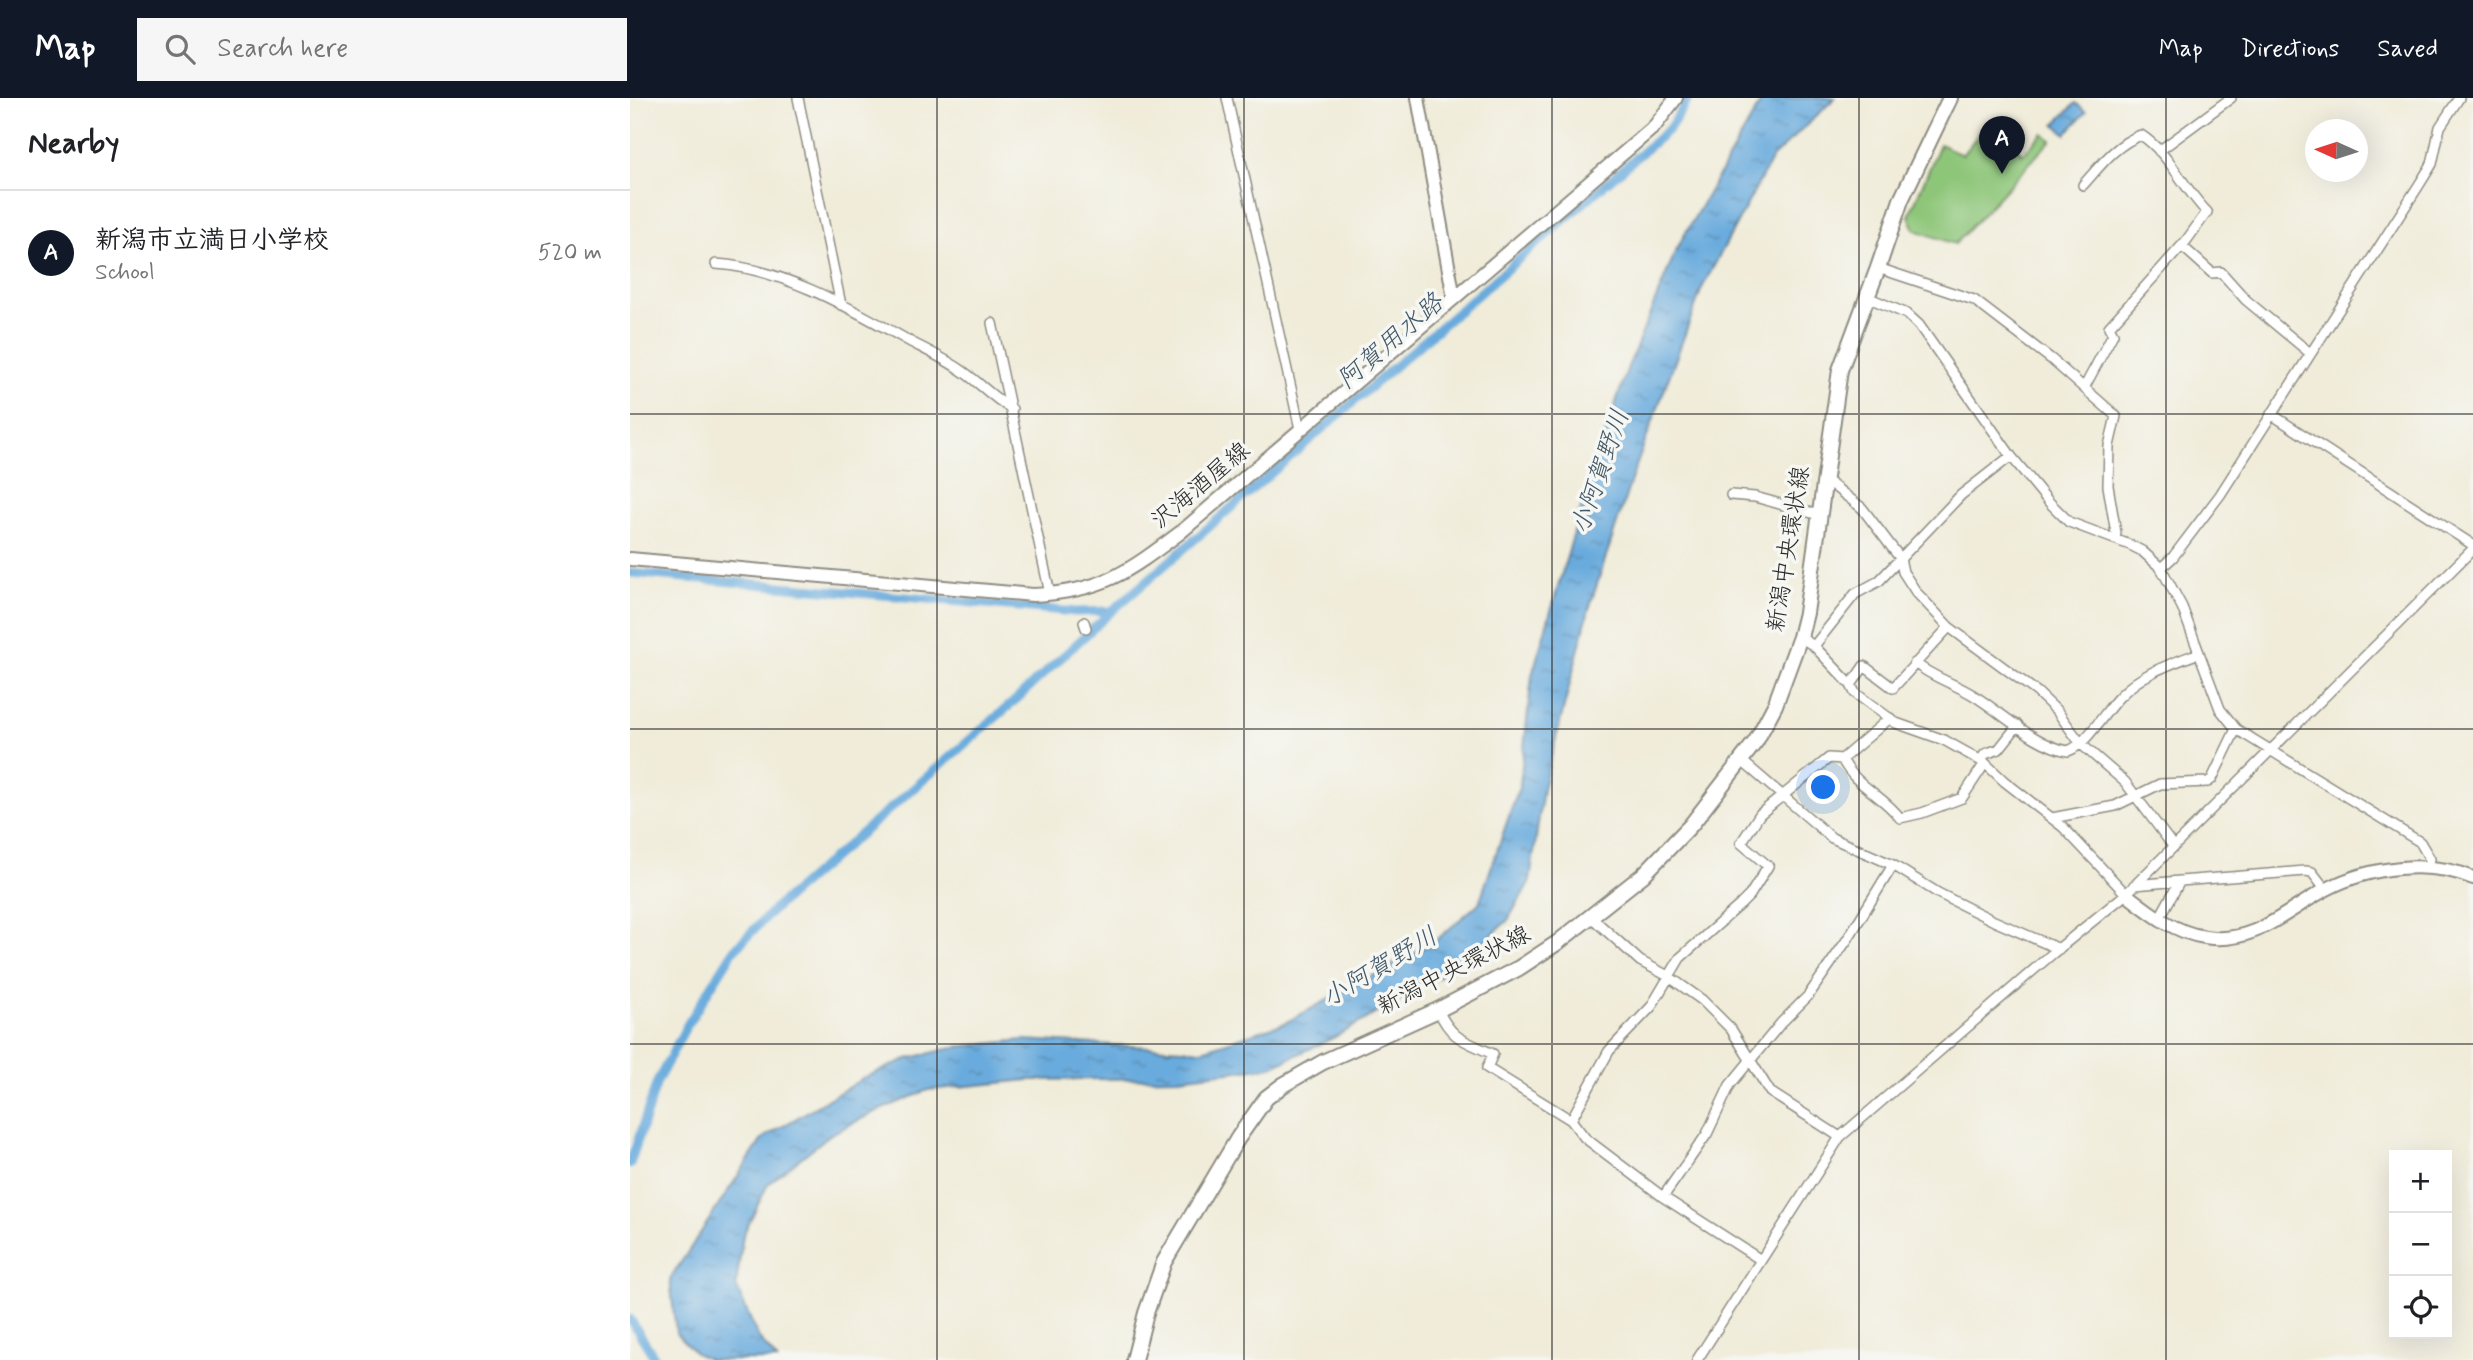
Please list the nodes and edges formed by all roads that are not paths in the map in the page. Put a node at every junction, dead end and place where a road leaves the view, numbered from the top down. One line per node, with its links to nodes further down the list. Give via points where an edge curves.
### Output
1 (798, 98): 15 (street)
2 (1227, 98): 21 (street)
3 (1419, 98): 14 (main road)
4 (1676, 98): 14 (main road, 沢海酒屋線, via 1654,127)
5 (1950, 98): 12 (main road, 新潟中央環状線, via 1901,200)
6 (2231, 98): 8 (street)
7 (2459, 98): 17 (street, via 2440,127 2432,164)
8 (2160, 151): 9 (street, via 2141,135 2130,139); 10 (street, via 2207,212)
9 (2083, 185)
10 (2182, 246): 17 (street, via 2212,273 2221,272 2246,300); 18 (street, via 2109,327 2113,334)
11 (716, 264): 15 (street, via 790,281)
12 (1878, 268): 13 (main road, 新潟中央環状線); 18 (street, via 1974,300)
13 (1867, 297): 22 (street, via 1907,314 1919,325); 23 (main road, 新潟中央環状線, via 1840,370)
14 (1454, 298): 21 (main road, 沢海酒屋線)
15 (841, 305): 19 (street, via 961,370)
16 (992, 323): 19 (street)
17 (2310, 353): 20 (street)
18 (2084, 388): 26 (street, via 2116,416 2109,446 2108,486)
19 (1012, 409): 31 (street)
20 (2271, 414): 27 (street); 30 (street, via 2220,495)
21 (1300, 429): 31 (main road, 沢海酒屋線, via 1133,568 1105,582)
22 (2011, 456): 26 (street, via 2069,522); 28 (street, via 1961,495)
23 (1825, 482): 25 (main road, 新潟中央環状線); 28 (street, via 1862,508)
24 (1731, 495): 25 (street)
25 (1819, 515): 33 (main road, 新潟中央環状線)
26 (2115, 539): 30 (street, via 2142,551)
27 (2473, 547): 42 (street)
28 (1900, 558): 32 (street, via 1916,592); 34 (street, via 1879,581 1855,594)
29 (630, 559): 31 (main road, 沢海酒屋線)
30 (2161, 568): 35 (street)
31 (1050, 594)
32 (1949, 627): 36 (street); 41 (street, via 2037,692 2057,710)
33 (1800, 637): 34 (street); 44 (main road, 新潟中央環状線, via 1775,705)
34 (1814, 646): 37 (street)
35 (2199, 653): 40 (street, via 2220,709); 41 (street, via 2142,678 2108,709)
36 (1915, 663): 37 (street, via 1893,688 1864,666); 39 (street)
37 (1852, 685): 38 (street, via 1855,693)
38 (1890, 718): 43 (street); 45 (street)
39 (2018, 725): 41 (street, via 2062,750); 45 (street)
40 (2236, 729): 42 (street); 46 (street, via 2208,782 2166,783)
41 (2081, 744): 46 (street)
42 (2270, 751): 49 (street); 51 (street, via 2420,842 2430,859)
43 (1842, 759): 45 (street, via 1865,789 1900,818 1962,798); 47 (street, via 1829,758)
44 (1742, 761): 47 (street); 56 (main road, 新潟中央環状線, via 1643,875)
45 (1983, 761): 48 (street)
46 (2137, 796): 48 (street, via 2115,806); 49 (street)
47 (1783, 797): 50 (street, via 1832,838); 59 (street, via 1760,814 1741,843 1768,866 1750,895 1680,958)
48 (2052, 818): 54 (street)
49 (2173, 846): 54 (street)
50 (1893, 865): 58 (street, via 2013,930); 61 (street, via 1808,996)
51 (2427, 868): 52 (main road); 55 (main road, via 2367,873)
52 (2473, 878)
53 (2180, 881): 54 (street); 55 (street, via 2305,871 2312,872); 57 (street)
54 (2130, 889): 57 (main road); 58 (street)
55 (2325, 889): 57 (main road, via 2267,927 2241,936 2203,937)
56 (1590, 916): 59 (street, via 1640,961); 60 (main road, 新潟中央環状線, via 1519,968)
57 (2160, 917)
58 (2059, 949): 63 (street)
59 (1668, 976): 61 (street, via 1702,1000 1731,1029); 62 (street, via 1651,1007 1609,1051)
60 (1438, 1010): 62 (street, via 1455,1036 1493,1054 1487,1069); 66 (main road, 新潟中央環状線, via 1323,1062 1266,1098 1164,1262)
61 (1750, 1059): 63 (street, via 1770,1092); 64 (street, via 1730,1085 1707,1135)
62 (1570, 1120): 64 (street, via 1585,1138)
63 (1840, 1138): 65 (street)
64 (1663, 1197): 65 (street)
65 (1761, 1260): 67 (street)
66 (1134, 1360)
67 (1696, 1360)

